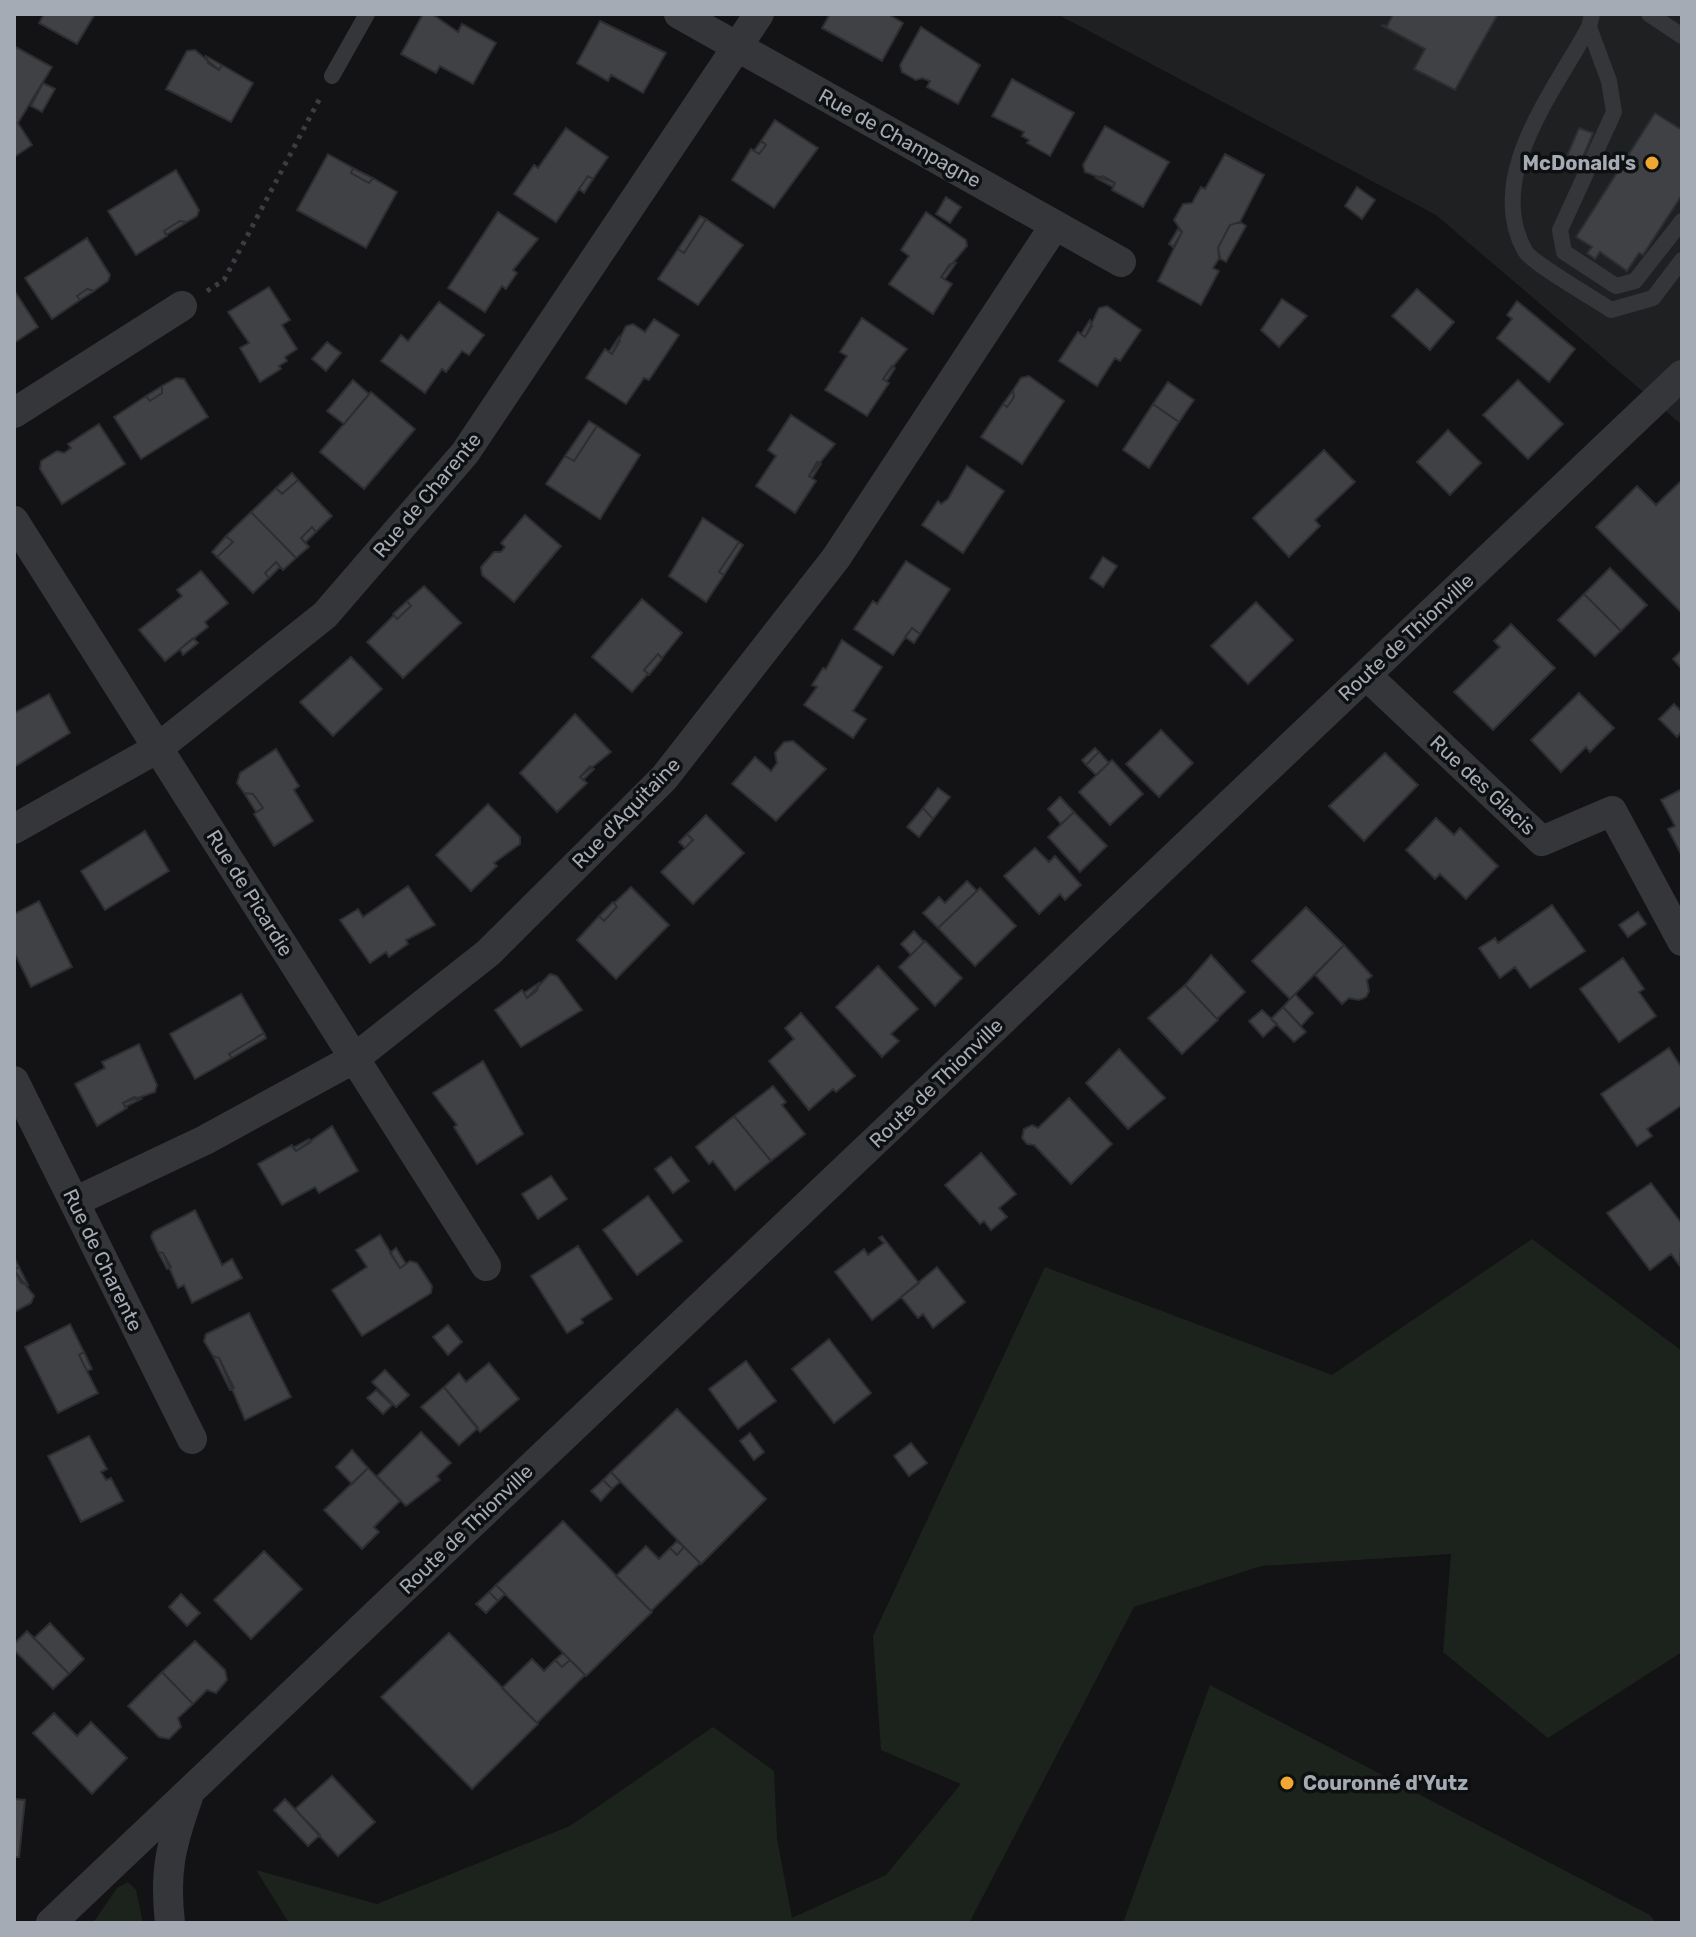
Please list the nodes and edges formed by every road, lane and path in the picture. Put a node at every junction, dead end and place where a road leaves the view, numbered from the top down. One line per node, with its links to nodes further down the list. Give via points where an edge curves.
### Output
1 (367, 14): 9 (lane)
2 (679, 14): 8 (street, Rue de Champagne)
3 (759, 14): 8 (street, Rue de Charente)
4 (1603, 14): 6 (lane)
5 (1649, 14): 7 (lane)
6 (1590, 21): 10 (lane, via 1614,112 1560,230 1564,252 1616,286 1635,281); 12 (lane, via 1519,156 1510,204 1526,253 1611,310 1653,298)
7 (1682, 36)
8 (738, 47): 11 (street, Rue de Champagne); 19 (street, Rue de Charente, via 465,453 325,615)
9 (332, 76): 14 (path, via 224,280)
10 (1682, 221)
11 (1055, 225): 13 (street, Rue de Champagne); 22 (street, Rue d'Aquitaine, via 836,558 664,778 488,953)
12 (1682, 260)
13 (1121, 262)
14 (182, 306): 16 (street)
15 (1682, 375): 18 (street, Route de Thionville)
16 (14, 413)
17 (14, 521): 19 (street, Rue de Picardie)
18 (1366, 675): 21 (street, Rue des Glacis, via 1542,841 1612,811); 27 (street, Route de Thionville)
19 (158, 748): 20 (street, Rue de Charente); 22 (street, Rue de Picardie)
20 (14, 829)
21 (1682, 941)
22 (355, 1058): 24 (street, Rue d'Aquitaine, via 205,1140); 25 (street, Rue de Picardie)
23 (14, 1081): 24 (street, Rue de Charente)
24 (74, 1202): 26 (street, Rue de Charente)
25 (486, 1266)
26 (192, 1439)
27 (191, 1790): 28 (street, Route de Thionville); 29 (street, Route de Thionville, via 173,1839 165,1884)
28 (51, 1923)
29 (170, 1923)

